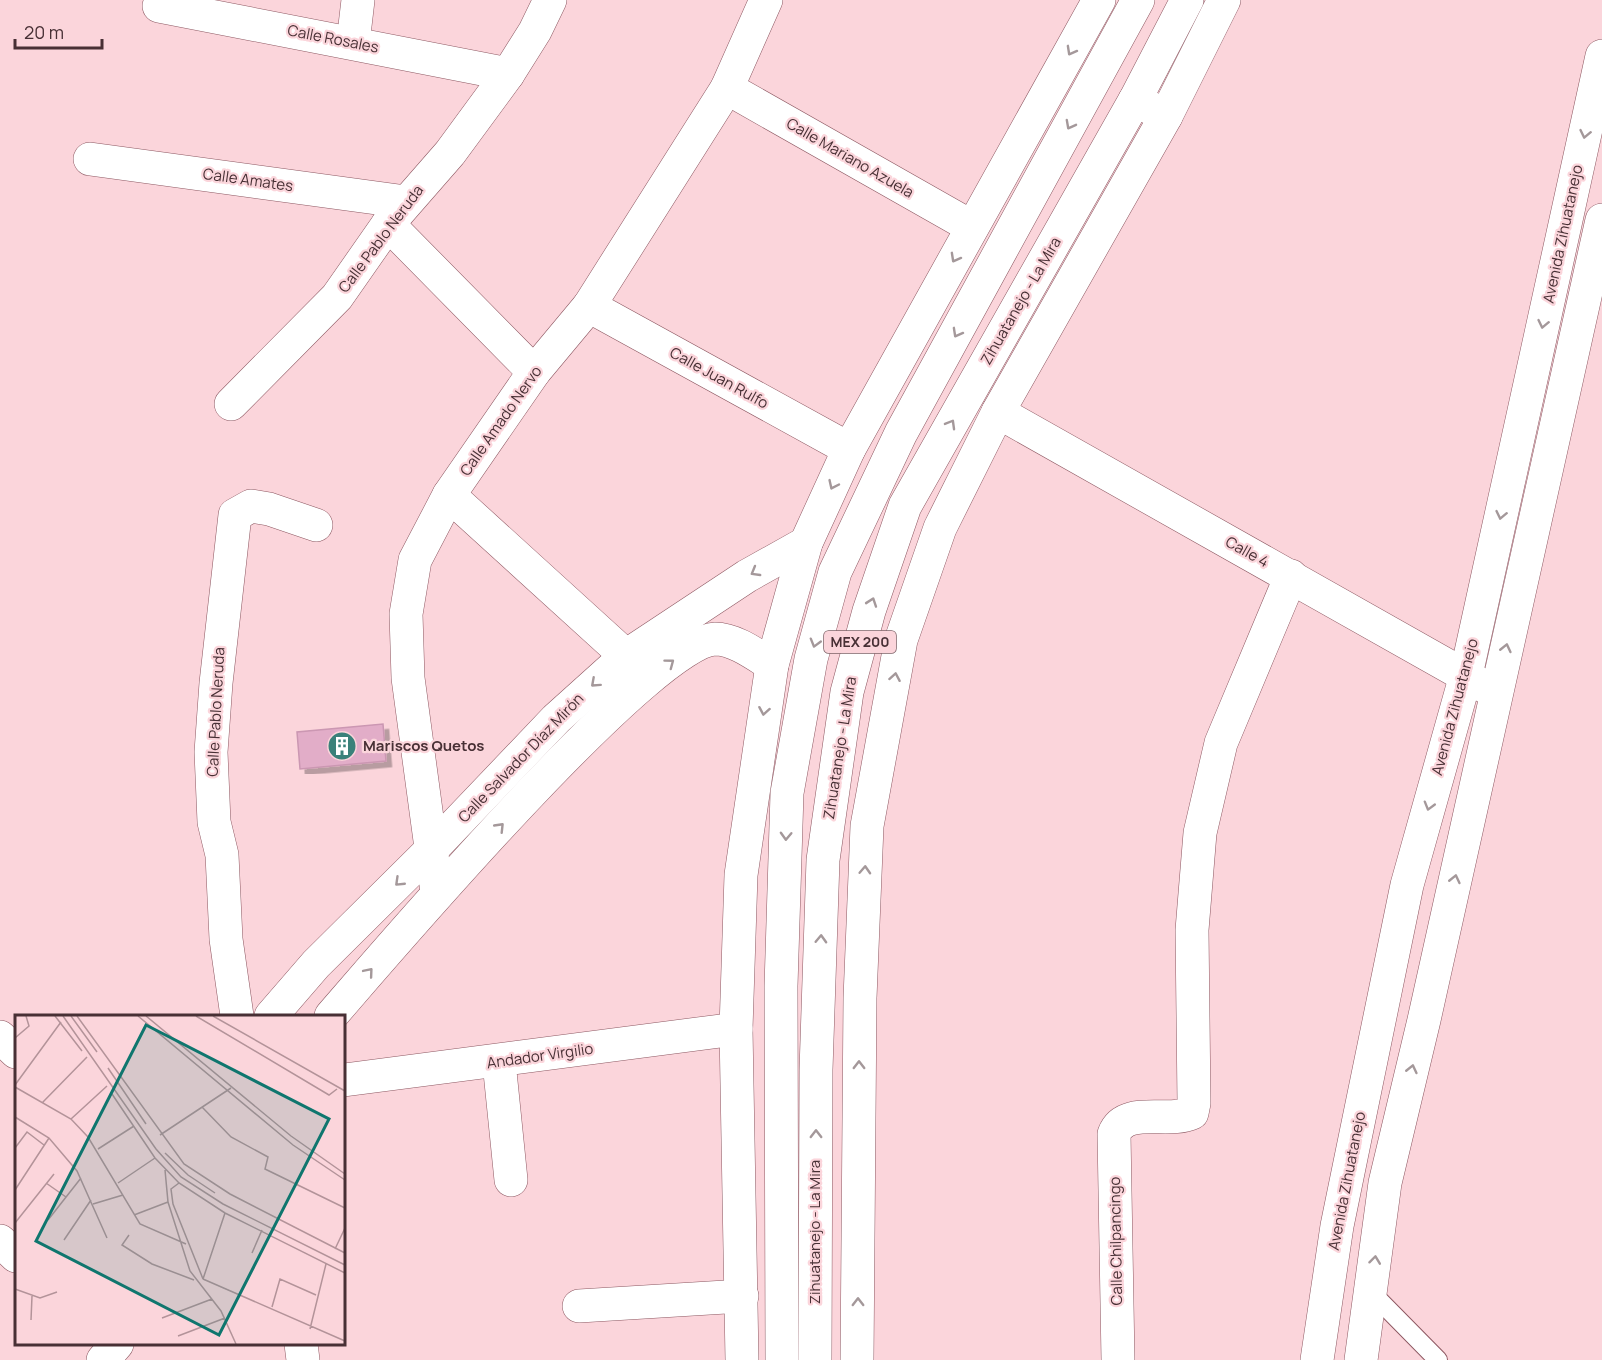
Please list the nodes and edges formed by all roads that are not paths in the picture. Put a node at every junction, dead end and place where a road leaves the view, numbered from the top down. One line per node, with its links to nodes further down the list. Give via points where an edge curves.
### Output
1 (358, 0): 9 (main road)
2 (550, 0): 11 (main road, Calle Pablo Neruda)
3 (766, 0): 12 (main road, Calle Amado Nervo)
4 (1099, 0): 18 (main road, one-way to 18)
5 (1138, 0): 51 (main road, MEX 200, one-way to 51, via 901,433 835,572 811,658 787,793 781,986)
6 (1187, 0): 13 (main road, Zihuatanejo - La Mira / MEX 200)
7 (1224, 0): 14 (main road)
8 (159, 6): 9 (main road, Calle Rosales)
9 (353, 43): 11 (main road, Calle Rosales)
10 (1602, 56): 30 (main road, Avenida Zihuatanejo, one-way to 30)
11 (508, 74): 16 (main road, Calle Pablo Neruda, via 450,153)
12 (727, 88): 18 (main road, Calle Mariano Azuela); 19 (main road, Calle Amado Nervo)
13 (1135, 100): 14 (main road); 52 (main road, Zihuatanejo - La Mira / MEX 200, one-way to 13, via 816,1070 823,860 847,692 868,611 905,506)
14 (1167, 116): 22 (main road)
15 (90, 159): 16 (main road, Calle Amates)
16 (397, 213): 20 (main road); 21 (main road, Calle Pablo Neruda, via 338,297)
17 (1602, 220): 31 (main road, one-way to 17)
18 (972, 227): 23 (main road, one-way to 23)
19 (589, 306): 20 (main road, Calle Amado Nervo); 23 (main road, Calle Juan Rulfo)
20 (534, 372): 24 (main road, Calle Amado Nervo)
21 (231, 404)
22 (998, 412): 27 (main road, Calle 4); 53 (main road, one-way to 22, via 860,998 867,826 902,640 940,528)
23 (849, 449): 26 (main road, one-way to 26)
24 (449, 495): 28 (main road); 32 (main road, Calle Amado Nervo, via 415,560 406,614 408,678)
25 (316, 525): 34 (main road, Calle Pablo Neruda, via 269,508 251,506 235,514 212,752 214,822 222,855 226,939)
26 (806, 543): 28 (main road, Calle Salvador Díaz Mirón, one-way to 28, via 747,576); 29 (main road)
27 (1291, 576): 30 (main road, Calle 4); 54 (main road, Calle Chilpancingo, via 1221,744 1200,833 1192,930 1192,1113 1183,1117 1126,1119 1118,1123 1114,1134)
28 (626, 656): 32 (main road, Calle Salvador Díaz Mirón, one-way to 32, via 556,719)
29 (772, 665): 33 (main road, one-way to 29, via 631,691 687,650 714,639 742,647); 37 (main road, one-way to 37, via 741,875)
30 (1466, 675): 31 (main road, Calle 4); 55 (main road, Avenida Zihuatanejo, one-way to 55, via 1407,885 1337,1226)
31 (1496, 693): 45 (main road, one-way to 31, via 1384,1183)
32 (432, 849): 33 (main road, Calle Amado Nervo); 35 (main road, Calle Salvador Díaz Mirón, one-way to 35, via 316,964)
33 (437, 892): 36 (main road, one-way to 33)
34 (237, 1015)
35 (273, 1015)
36 (333, 1015)
37 (736, 1029): 40 (main road, Andador Virgilio); 46 (main road)
38 (0, 1037): 39 (main road)
39 (15, 1051)
40 (500, 1062): 41 (main road, Andador Virgilio); 42 (main road)
41 (345, 1080)
42 (511, 1180)
43 (0, 1241): 44 (main road)
44 (15, 1255)
45 (1371, 1292): 56 (main road); 57 (lane)
46 (742, 1296): 47 (main road); 50 (main road)
47 (579, 1306)
48 (301, 1345): 49 (main road)
49 (303, 1360)
50 (742, 1360)
51 (782, 1360)
52 (815, 1360)
53 (857, 1360)
54 (1118, 1360)
55 (1317, 1360)
56 (1361, 1360)
57 (1438, 1360)

